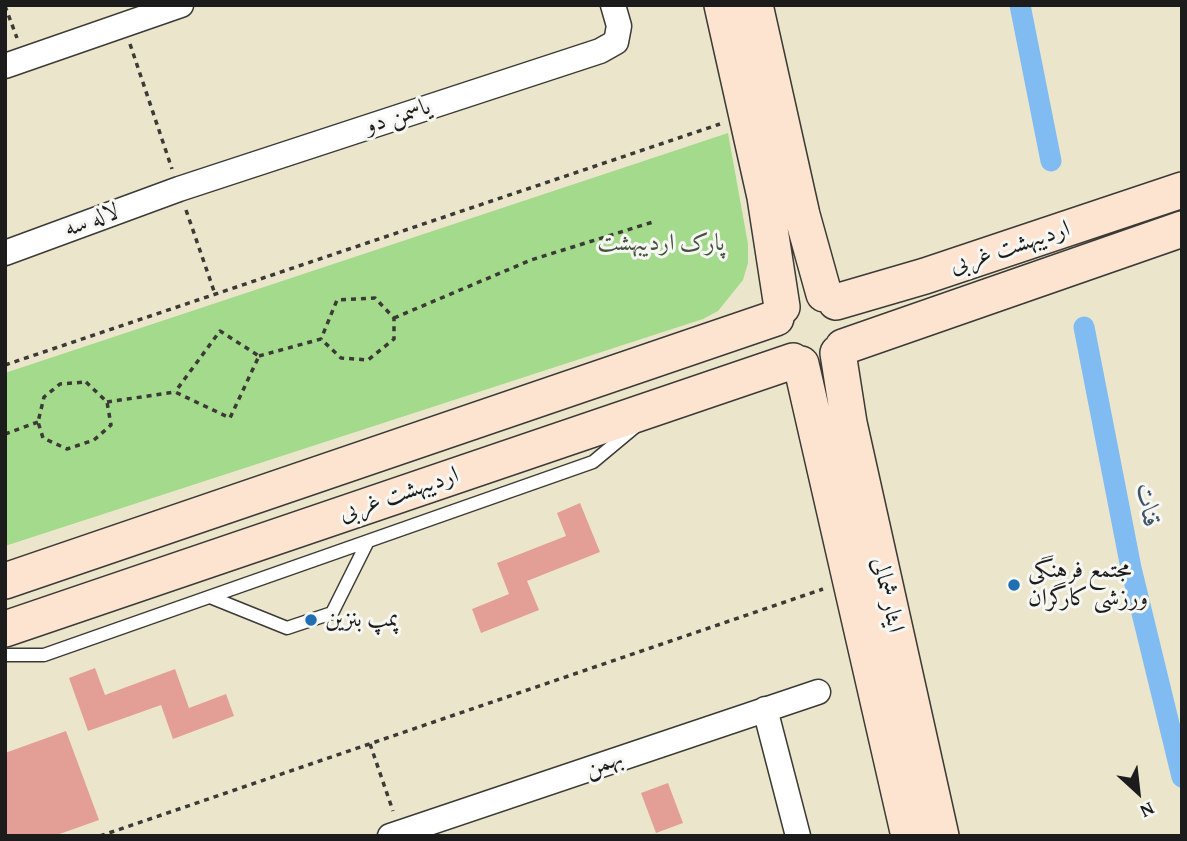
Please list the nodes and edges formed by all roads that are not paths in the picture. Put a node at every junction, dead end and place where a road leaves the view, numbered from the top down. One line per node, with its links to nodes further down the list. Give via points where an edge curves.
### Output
1 (181, 5): 5 (street)
2 (612, 5): 6 (street, یاسمن دو, via 619,26 616,42 600,51)
3 (722, 5): 11 (main road, via 765,197)
4 (755, 5): 10 (main road, via 802,215)
5 (15, 63)
6 (179, 189): 9 (street, لاله سه)
7 (1182, 190): 10 (main road, اردیبهشت غربی, via 925,276)
8 (1182, 229): 12 (main road, اردیبهشت غربی)
9 (5, 253)
10 (830, 298): 11 (main road, via 801,293); 12 (main road, via 848,323)
11 (779, 312): 13 (main road, via 779,347); 16 (main road, اردیبهشت غربی)
12 (841, 350): 13 (main road, via 821,364); 25 (main road, ایثار شمالی, via 849,423)
13 (797, 362): 14 (main road, اردیبهشت غربی); 24 (main road, ایثار شمالی)
14 (659, 407): 15 (lane, via 593,462); 18 (main road, اردیبهشت غربی)
15 (368, 541): 17 (lane); 17 (lane, via 332,613 287,628)
16 (5, 581)
17 (210, 597): 19 (lane, via 44,655)
18 (5, 629)
19 (5, 655)
20 (818, 692): 21 (street, بهمن)
21 (765, 709): 22 (street, بهمن); 23 (street)
22 (395, 834)
23 (798, 836)
24 (909, 836)
25 (941, 836)

